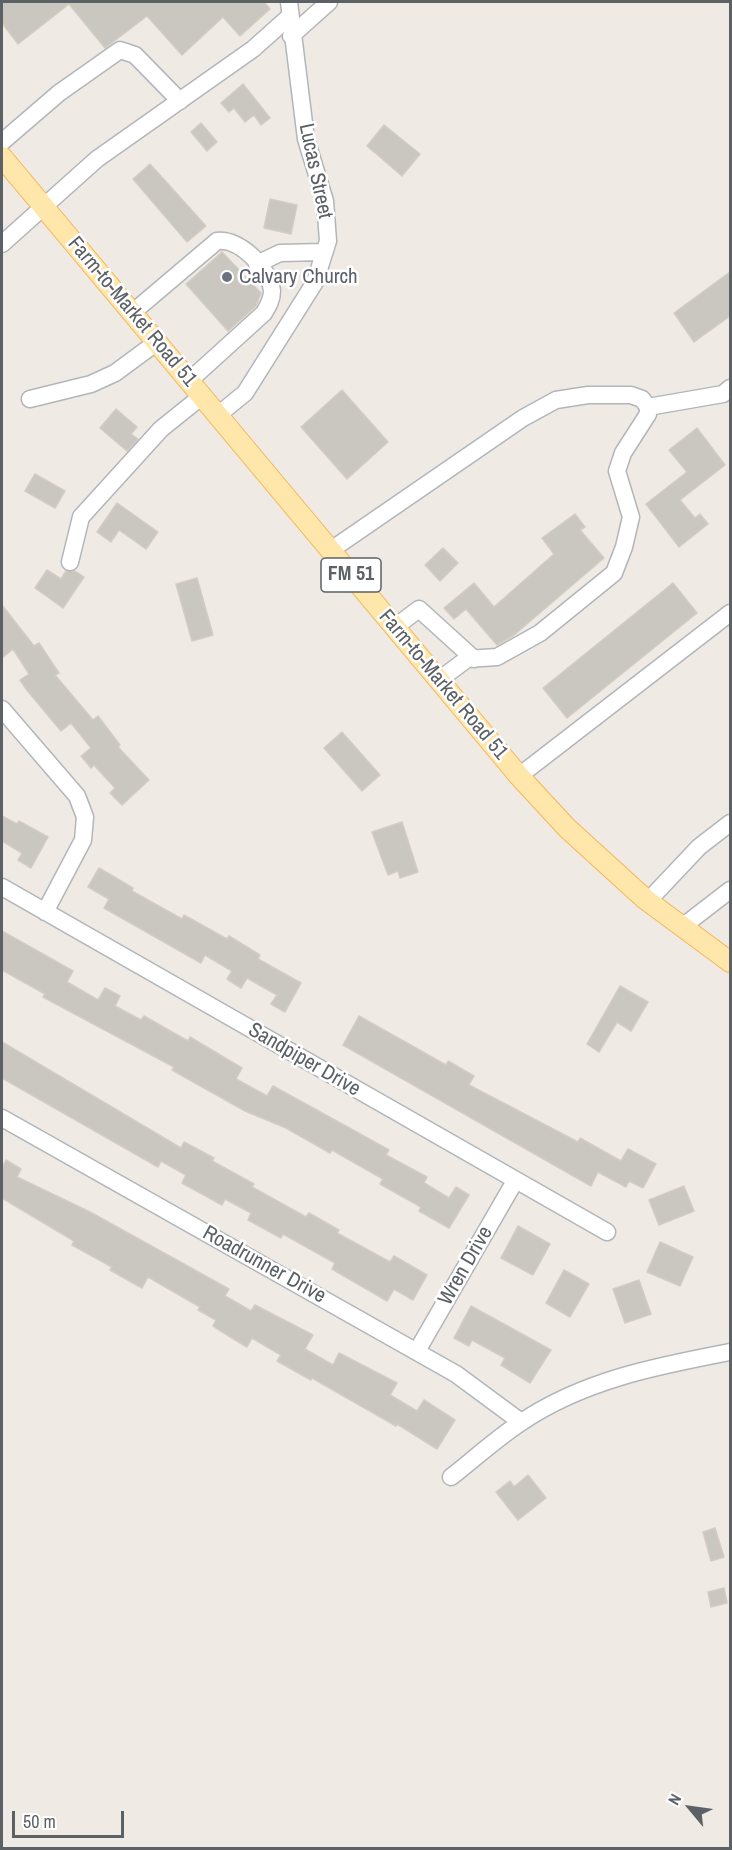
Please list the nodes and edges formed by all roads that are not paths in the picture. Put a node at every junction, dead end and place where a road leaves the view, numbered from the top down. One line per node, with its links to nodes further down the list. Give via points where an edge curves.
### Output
1 (329, 2): 3 (street)
2 (289, 9): 3 (street, Lucas Street); 4 (street, via 253,49)
3 (291, 36): 9 (street, Lucas Street, via 306,140 325,201 328,241)
4 (180, 101): 5 (street, via 135,55 120,50 59,93); 7 (street, via 97,159)
5 (2, 141)
6 (2, 157): 7 (main road, Farm-to-Market Road 51 / FM 51)
7 (43, 207): 8 (street); 11 (main road, Farm-to-Market Road 51 / FM 51)
8 (2, 244)
9 (324, 252): 10 (street, via 280,254); 17 (street, Lucas Street, via 315,282 245,393)
10 (257, 264): 11 (street, via 234,243 217,241); 13 (street, via 272,290 271,302)
11 (132, 313): 12 (main road, Farm-to-Market Road 51 / FM 51)
12 (157, 342): 13 (main road, Farm-to-Market Road 51 / FM 51); 15 (street, via 115,373 91,384)
13 (196, 388): 17 (main road, Farm-to-Market Road 51 / FM 51); 19 (street, via 81,517)
14 (730, 388): 16 (street, via 723,394)
15 (30, 399)
16 (648, 407): 18 (street, via 632,395 556,400 523,418); 22 (street, via 648,414 632,437 617,471 632,517 614,573 540,633 497,657)
17 (218, 415): 18 (main road, Farm-to-Market Road 51 / FM 51)
18 (331, 550): 21 (main road, Farm-to-Market Road 51 / FM 51)
19 (70, 562)
20 (730, 613): 25 (street)
21 (395, 627): 22 (street, via 419,609); 23 (main road, Farm-to-Market Road 51 / FM 51)
22 (474, 659): 23 (street, via 467,659)
23 (439, 680): 25 (main road, Farm-to-Market Road 51 / FM 51)
24 (2, 709): 30 (street, via 77,796 85,817 83,840)
25 (519, 776): 29 (main road, Farm-to-Market Road 51 / FM 51, via 567,828)
26 (730, 823): 29 (street, via 699,847)
27 (2, 887): 30 (street, Sandpiper Drive)
28 (730, 890): 31 (street)
29 (648, 901): 31 (main road, Farm-to-Market Road 51 / FM 51)
30 (45, 912): 34 (street, Sandpiper Drive)
31 (682, 927): 32 (main road, Farm-to-Market Road 51 / FM 51)
32 (730, 962)
33 (2, 1118): 36 (street, Roadrunner Drive)
34 (515, 1181): 35 (street, Sandpiper Drive); 36 (street, Wren Drive)
35 (607, 1233)
36 (417, 1351): 38 (street, Roadrunner Drive)
37 (730, 1352): 38 (street, via 635,1371 582,1390)
38 (521, 1422): 39 (street)
39 (451, 1477)

